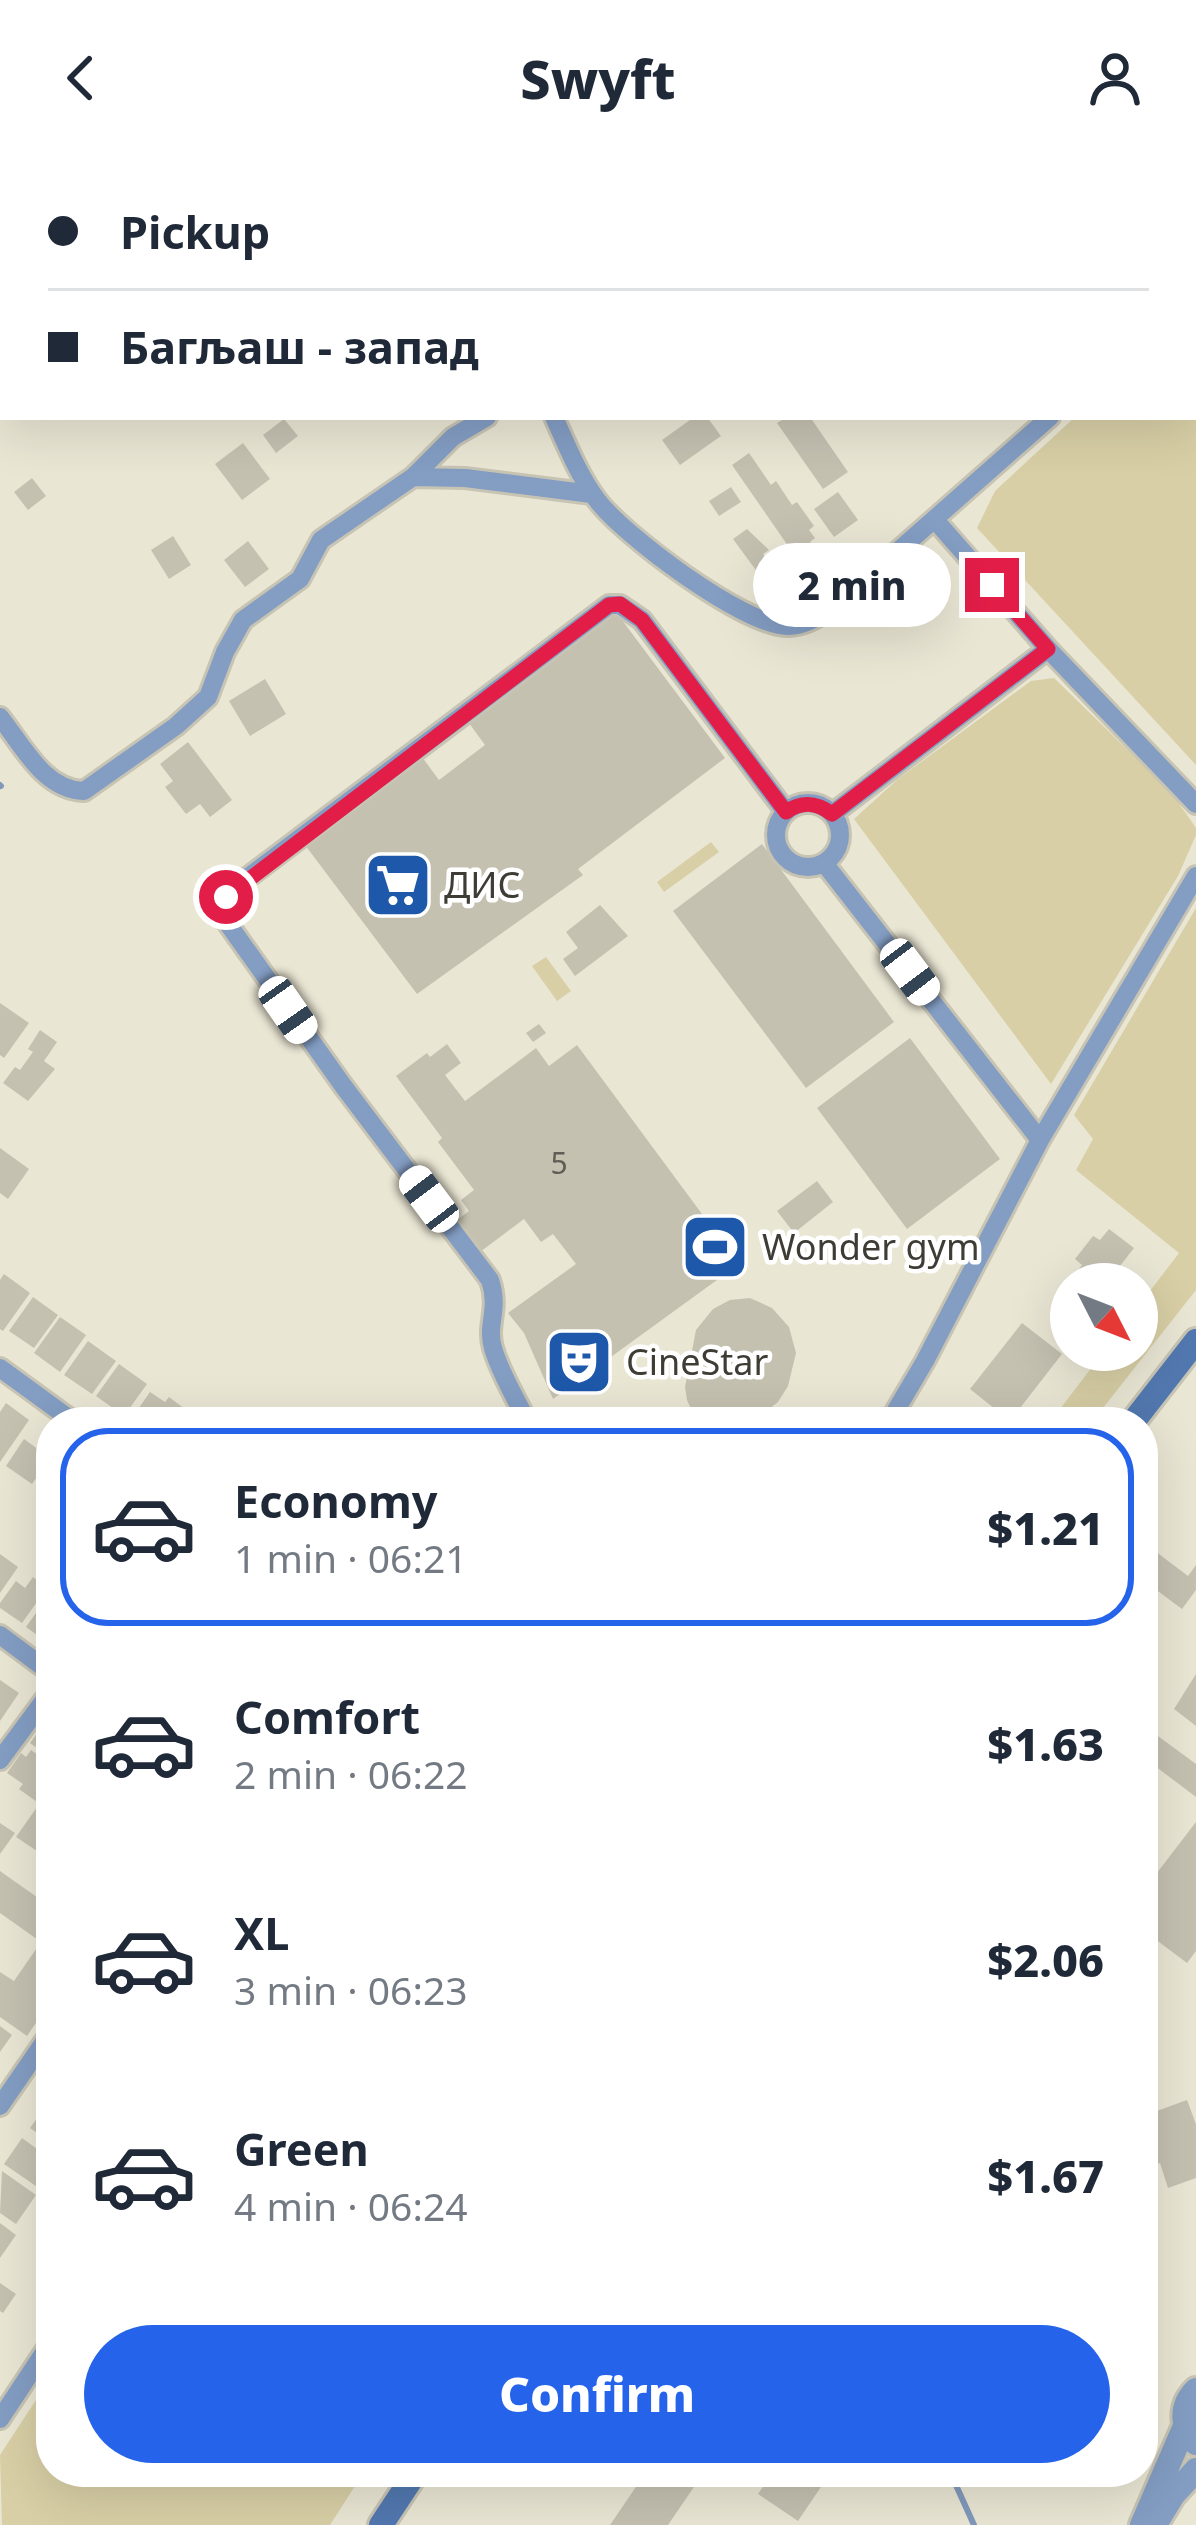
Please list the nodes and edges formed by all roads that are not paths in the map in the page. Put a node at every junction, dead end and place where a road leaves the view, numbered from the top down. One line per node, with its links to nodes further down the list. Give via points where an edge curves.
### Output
1 (482, 420): 4 (street)
2 (555, 420): 5 (street)
3 (1047, 420): 6 (street)
4 (413, 477): 5 (street); 8 (street, via 321,540 300,578 243,620 208,697 85,790 51,782)
5 (592, 494): 6 (street, via 700,587 788,626 838,604)
6 (936, 520): 7 (street)
7 (1048, 649): 9 (street); 11 (street)
8 (0, 717)
9 (1196, 804)
10 (786, 812): 11 (street, via 814,804); 12 (street, via 776,835 780,851 799,866); 18 (street, via 642,620 609,605 235,887 223,905 226,921 305,1033 490,1280 498,1303 493,1348)
11 (832, 814): 12 (street, via 839,840)
12 (824, 863): 14 (street)
13 (1196, 876): 14 (street)
14 (1040, 1140): 19 (street)
15 (1196, 1341): 20 (main road)
16 (0, 1368): 17 (street)
17 (53, 1407)
18 (520, 1407)
19 (897, 1407)
20 (1145, 1407)
21 (0, 1635): 22 (street)
22 (36, 1662)
23 (36, 1711): 24 (street)
24 (0, 1760)
25 (36, 2054): 26 (street)
26 (0, 2106)
27 (36, 2365): 29 (street)
28 (1196, 2390): 30 (street, via 1185,2406)
29 (0, 2419)
30 (1191, 2435): 35 (street)
31 (1196, 2470): 33 (street)
32 (406, 2487): 34 (main road)
33 (1184, 2493): 36 (street)
34 (381, 2525)
35 (1142, 2525)
36 (1155, 2525)

